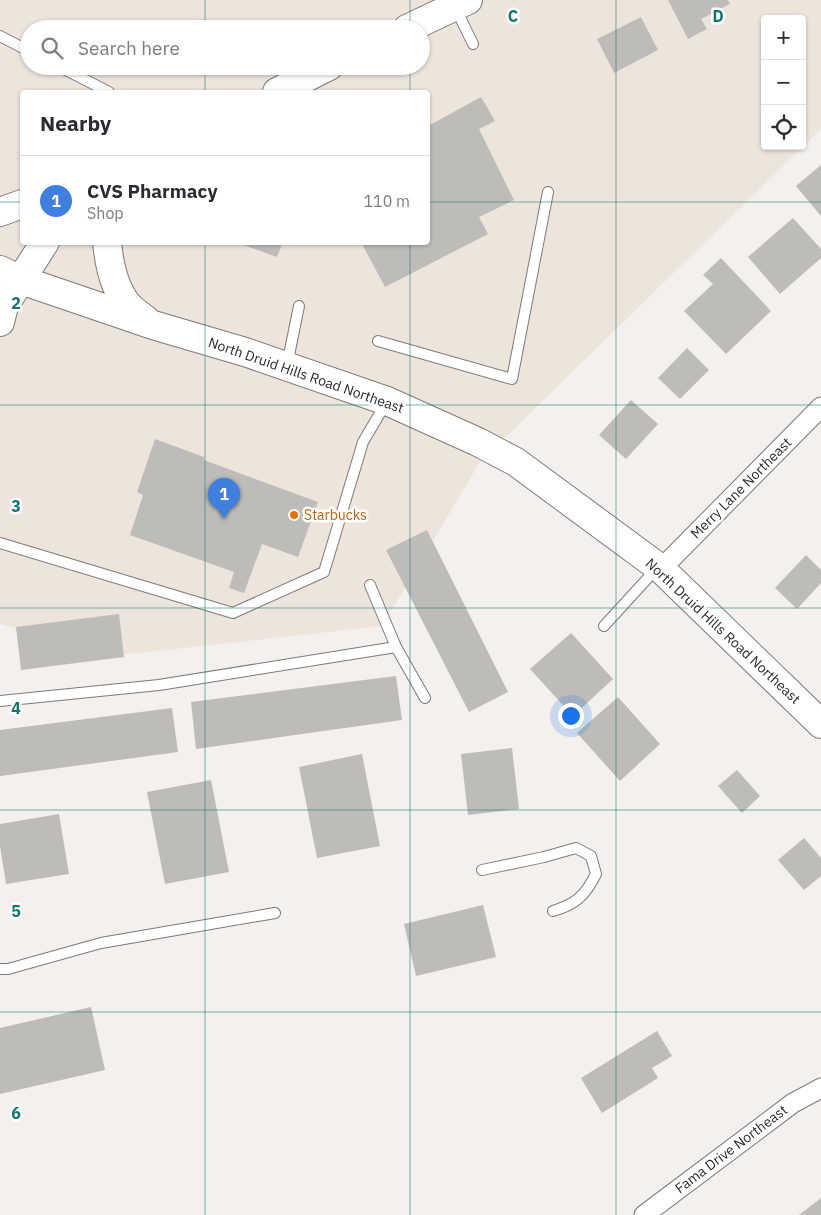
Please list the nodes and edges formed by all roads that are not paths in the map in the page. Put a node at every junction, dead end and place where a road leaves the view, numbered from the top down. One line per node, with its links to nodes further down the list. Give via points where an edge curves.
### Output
1 (461, 3): 2 (main road); 4 (lane)
2 (426, 20)
3 (0, 36): 5 (lane)
4 (473, 44)
5 (20, 46)
6 (76, 75): 8 (lane)
7 (311, 75): 9 (main road)
8 (105, 90)
9 (282, 90)
10 (548, 192): 19 (lane, via 512,379)
11 (20, 205): 12 (main road)
12 (0, 212)
13 (42, 245): 15 (main road)
14 (107, 245): 18 (main road, via 116,285 127,305)
15 (11, 275): 17 (main road); 18 (main road, North Druid Hills Road Northeast)
16 (299, 306): 20 (lane)
17 (0, 322)
18 (153, 325): 20 (main road, North Druid Hills Road Northeast)
19 (378, 341)
20 (286, 366): 21 (main road, North Druid Hills Road Northeast)
21 (387, 401): 23 (lane, via 363,442 324,572 233,613); 24 (main road, North Druid Hills Road Northeast, via 516,462)
22 (821, 407): 24 (street, Merry Lane Northeast)
23 (0, 543)
24 (659, 568): 26 (lane); 30 (main road, North Druid Hills Road Northeast)
25 (370, 585): 27 (lane)
26 (604, 626)
27 (396, 647): 28 (lane); 29 (lane, via 159,685)
28 (425, 698)
29 (0, 701)
30 (821, 724)
31 (482, 870): 32 (lane, via 576,848 591,856 596,874 588,890 570,906)
32 (553, 911)
33 (275, 913): 34 (lane, via 101,943)
34 (0, 969)
35 (821, 1088): 36 (street, Fama Drive Northeast, via 792,1103)
36 (644, 1215)

